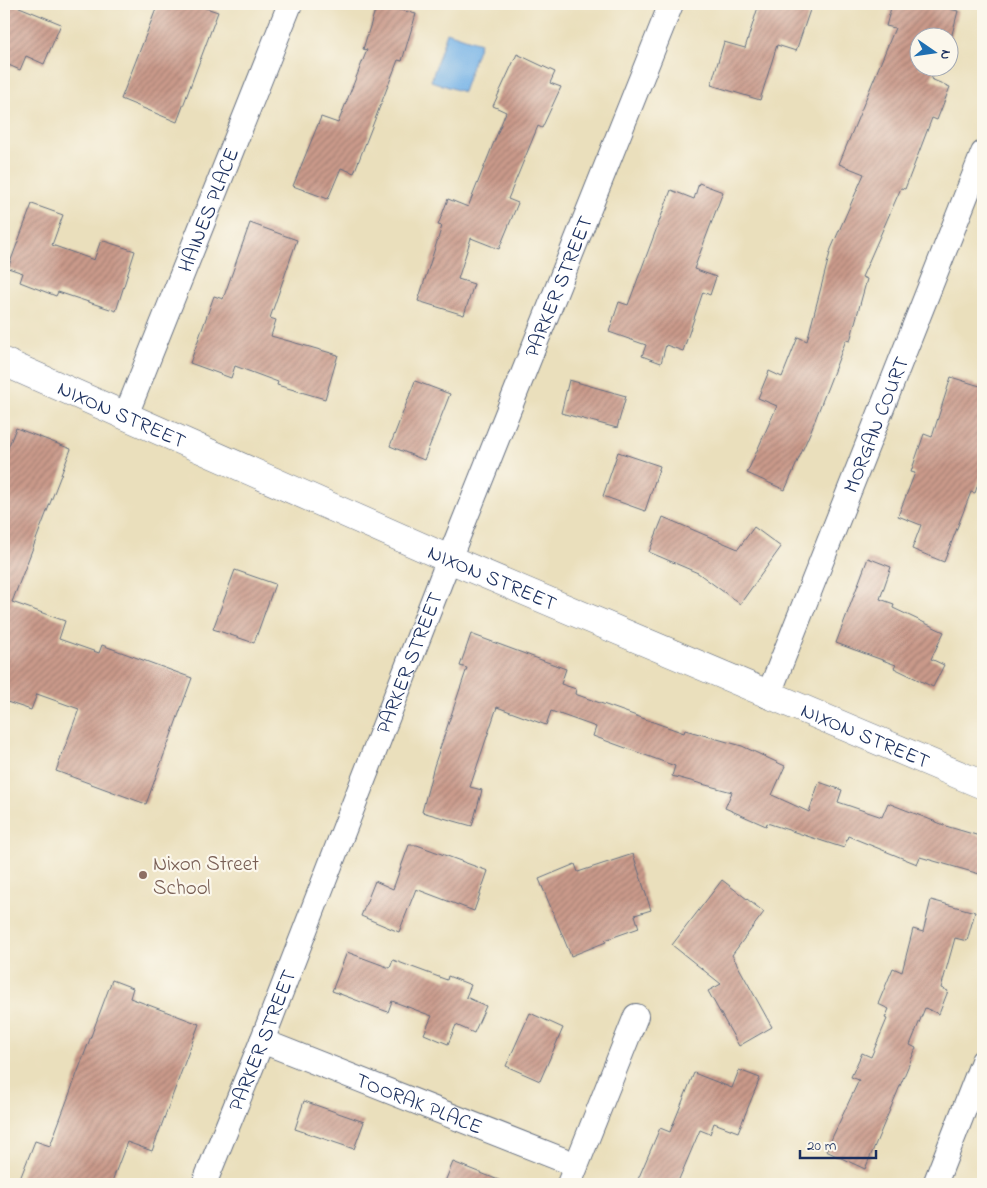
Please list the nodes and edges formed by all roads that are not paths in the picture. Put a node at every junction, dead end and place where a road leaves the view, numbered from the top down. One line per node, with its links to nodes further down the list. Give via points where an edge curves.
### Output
1 (290, 4): 5 (street, HAINES PLACE)
2 (671, 4): 6 (street, PARKER STREET)
3 (983, 153): 7 (street, MORGAN COURT)
4 (4, 362): 5 (street, NIXON STREET)
5 (126, 414): 6 (street, NIXON STREET)
6 (449, 559): 7 (street, NIXON STREET); 10 (street, PARKER STREET)
7 (768, 696): 8 (street, NIXON STREET)
8 (983, 785)
9 (636, 1016): 12 (street, TOORAK PLACE)
10 (262, 1041): 12 (street, TOORAK PLACE); 13 (street, PARKER STREET)
11 (983, 1061): 14 (street)
12 (572, 1174)
13 (204, 1184)
14 (935, 1184)

